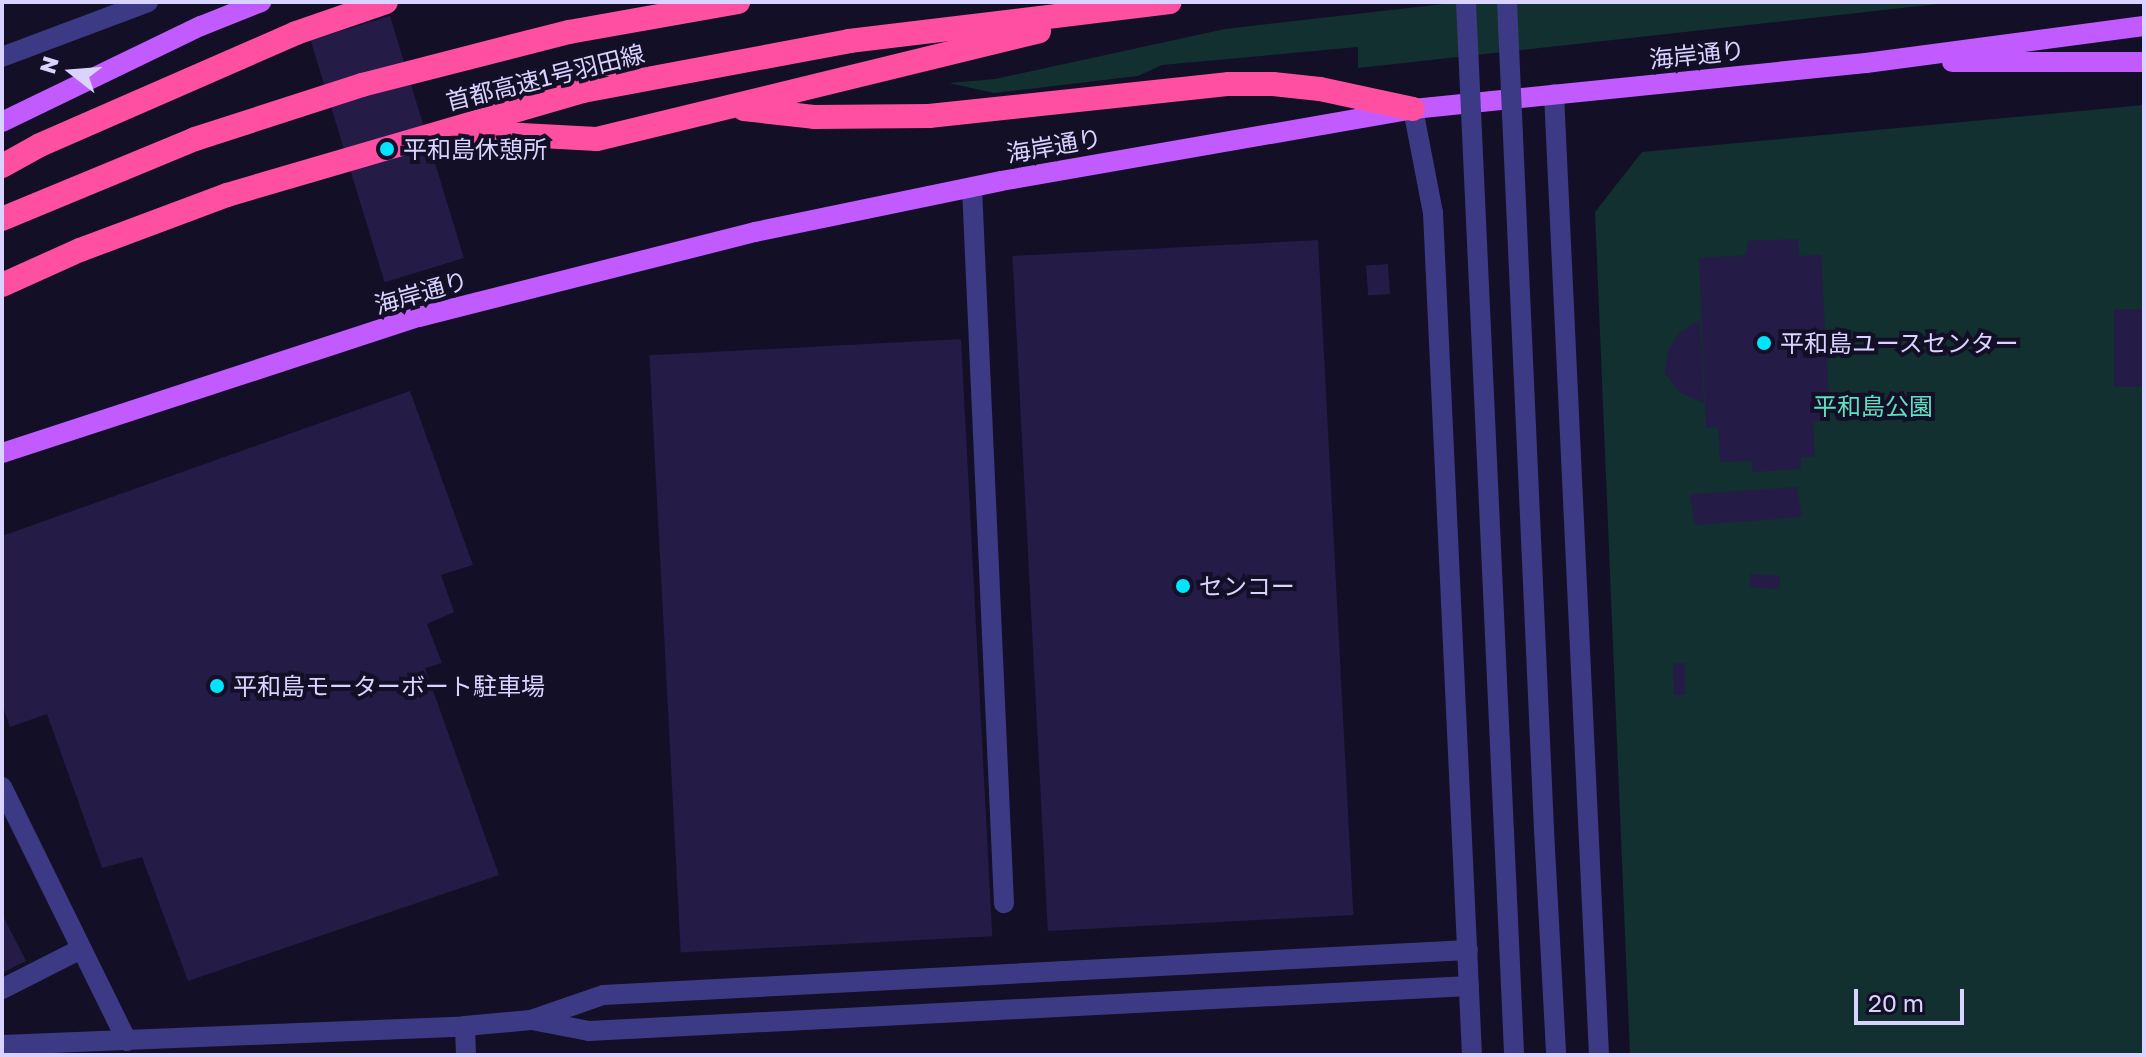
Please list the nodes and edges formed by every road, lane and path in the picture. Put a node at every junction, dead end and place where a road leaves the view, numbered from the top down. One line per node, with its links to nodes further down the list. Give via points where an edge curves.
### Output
1 (148, 2): 10 (street)
2 (261, 2): 16 (main road)
3 (386, 2): 18 (highway, via 296,33)
4 (738, 2): 20 (highway, 首都高速1号羽田線, via 569,32 362,85 195,139)
5 (1170, 2): 8 (highway, 首都高速1号羽田線)
6 (1466, 2): 36 (street, bridge)
7 (1507, 2): 37 (street, bridge)
8 (1162, 3): 14 (highway); 17 (highway, 首都高速1号羽田線, via 849,41 583,91)
9 (2144, 26): 12 (main road, 海岸通り)
10 (2, 57)
11 (2144, 62): 12 (main road)
12 (1866, 63): 13 (main road, 海岸通り)
13 (1554, 94): 15 (main road, 海岸通り); 38 (street)
14 (731, 108): 15 (highway, via 814,117 929,116 1229,84 1273,84); 17 (highway, via 597,139)
15 (1413, 109): 19 (main road, 海岸通り); 26 (street, via 1433,213)
16 (2, 122)
17 (445, 132): 21 (highway, 首都高速1号羽田線, via 227,195)
18 (2, 166)
19 (972, 188): 22 (main road, 海岸通り, via 755,232 419,317); 24 (street)
20 (2, 219)
21 (2, 285)
22 (2, 453)
23 (2, 787): 25 (street)
24 (1004, 903)
25 (81, 949): 28 (street); 31 (street)
26 (1468, 950): 27 (street); 29 (street, via 603,995)
27 (1469, 986): 29 (street, via 589,1031); 35 (street)
28 (2, 989)
29 (531, 1020): 30 (street)
30 (465, 1026): 33 (street); 34 (street)
31 (127, 1041): 32 (street); 33 (street)
32 (2, 1045)
33 (252, 1046)
34 (466, 1055)
35 (1472, 1055)
36 (1514, 1055)
37 (1556, 1055)
38 (1599, 1055)

